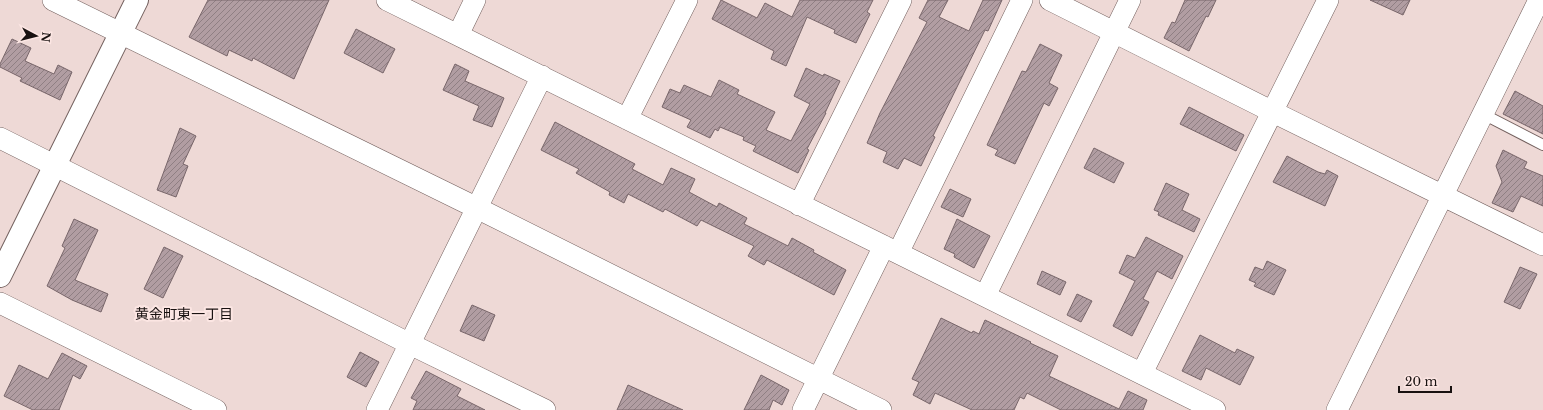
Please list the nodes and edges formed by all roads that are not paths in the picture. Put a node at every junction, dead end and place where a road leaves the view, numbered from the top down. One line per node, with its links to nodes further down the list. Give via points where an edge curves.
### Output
1 (53, 0): 12 (street)
2 (137, 0): 12 (street)
3 (387, 0): 14 (street)
4 (475, 0): 14 (street)
5 (687, 0): 18 (street)
6 (901, 0): 23 (street)
7 (1022, 0): 26 (street)
8 (1050, 0): 13 (street)
9 (1130, 0): 13 (street)
10 (1328, 0): 16 (street)
11 (1539, 0): 17 (street)
12 (121, 33): 21 (street); 24 (street)
13 (1113, 33): 16 (street); 28 (street)
14 (458, 35): 15 (street)
15 (542, 76): 18 (street); 24 (street)
16 (1273, 112): 22 (street); 31 (street)
17 (1483, 114): 20 (lane); 22 (street)
18 (627, 119): 23 (street)
19 (0, 138): 21 (street)
20 (1543, 145)
21 (56, 164): 27 (street); 30 (street)
22 (1443, 195): 25 (street); 39 (street)
23 (800, 205): 26 (street)
24 (476, 208): 30 (street); 32 (street)
25 (1543, 245)
26 (891, 249): 28 (street); 32 (street)
27 (0, 276)
28 (984, 296): 31 (street)
29 (0, 303): 33 (street)
30 (410, 344): 34 (street); 35 (street)
31 (1142, 373): 38 (street)
32 (818, 378): 36 (street); 37 (street)
33 (216, 410)
34 (377, 410)
35 (545, 410)
36 (803, 410)
37 (881, 410)
38 (1215, 410)
39 (1337, 410)

